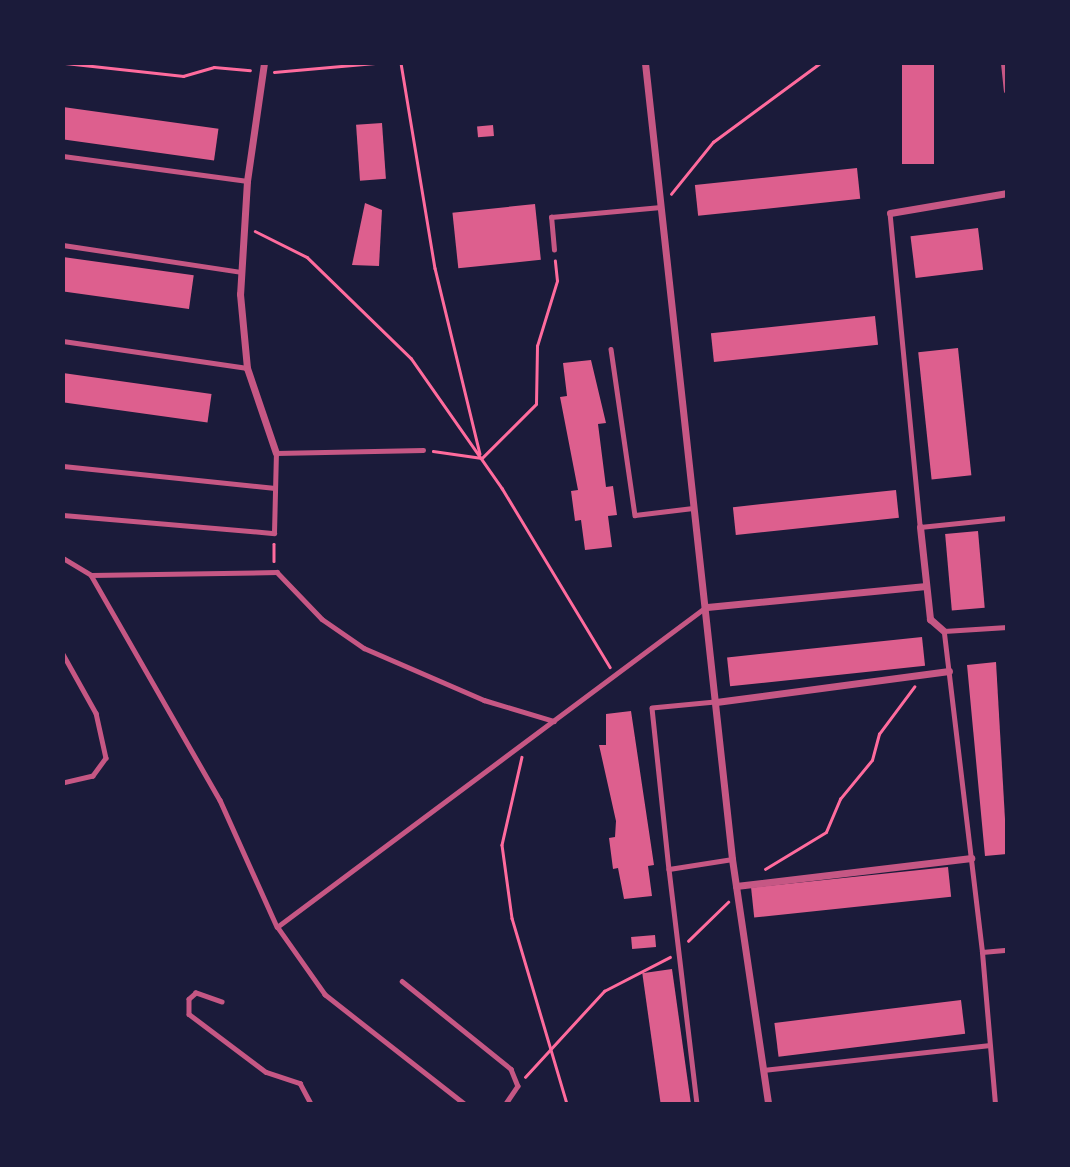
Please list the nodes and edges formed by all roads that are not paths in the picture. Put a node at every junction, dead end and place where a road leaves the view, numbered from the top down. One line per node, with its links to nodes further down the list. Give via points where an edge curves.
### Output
1 (645, 63): 8 (street)
2 (1004, 63): 4 (street)
3 (264, 67): 6 (street)
4 (1007, 90)
5 (63, 156): 6 (lane)
6 (247, 181): 12 (street)
7 (1007, 193): 9 (street)
8 (662, 207): 11 (lane, via 551,217); 20 (street)
9 (890, 213): 23 (lane)
10 (63, 246): 12 (lane)
11 (554, 250)
12 (243, 272): 15 (street)
13 (63, 341): 15 (lane)
14 (611, 349): 20 (lane, via 635,515)
15 (247, 368): 17 (street)
16 (423, 450): 17 (lane)
17 (276, 453): 19 (lane)
18 (63, 466): 19 (lane)
19 (275, 488): 21 (lane, via 274,533)
20 (696, 507): 27 (street)
21 (63, 514)
22 (1007, 518): 23 (lane)
23 (920, 527): 26 (street)
24 (63, 558): 25 (lane)
25 (91, 575): 33 (lane, via 274,571 322,619 364,648 484,700); 39 (lane, via 220,800)
26 (926, 586): 27 (street); 29 (street, via 930,619)
27 (707, 607): 32 (street); 33 (lane)
28 (1007, 627): 29 (lane)
29 (944, 631): 31 (lane)
30 (63, 654): 34 (lane, via 96,713 106,758 93,776)
31 (949, 671): 32 (street); 35 (lane)
32 (716, 702): 36 (street); 37 (lane, via 652,708)
33 (555, 722): 39 (lane)
34 (63, 783)
35 (971, 858): 38 (street); 41 (lane)
36 (732, 859): 37 (lane); 38 (street)
37 (668, 869): 49 (lane)
38 (736, 886): 45 (street)
39 (277, 927): 47 (lane, via 325,995)
40 (1007, 950): 41 (lane)
41 (982, 951): 44 (lane)
42 (402, 981): 48 (lane, via 502,1059 518,1086)
43 (222, 1002): 46 (lane, via 196,993 189,999 189,1014 266,1072 300,1083)
44 (988, 1045): 45 (lane); 51 (lane)
45 (763, 1070): 50 (street)
46 (311, 1104)
47 (464, 1104)
48 (506, 1104)
49 (697, 1104)
50 (768, 1104)
51 (995, 1104)

